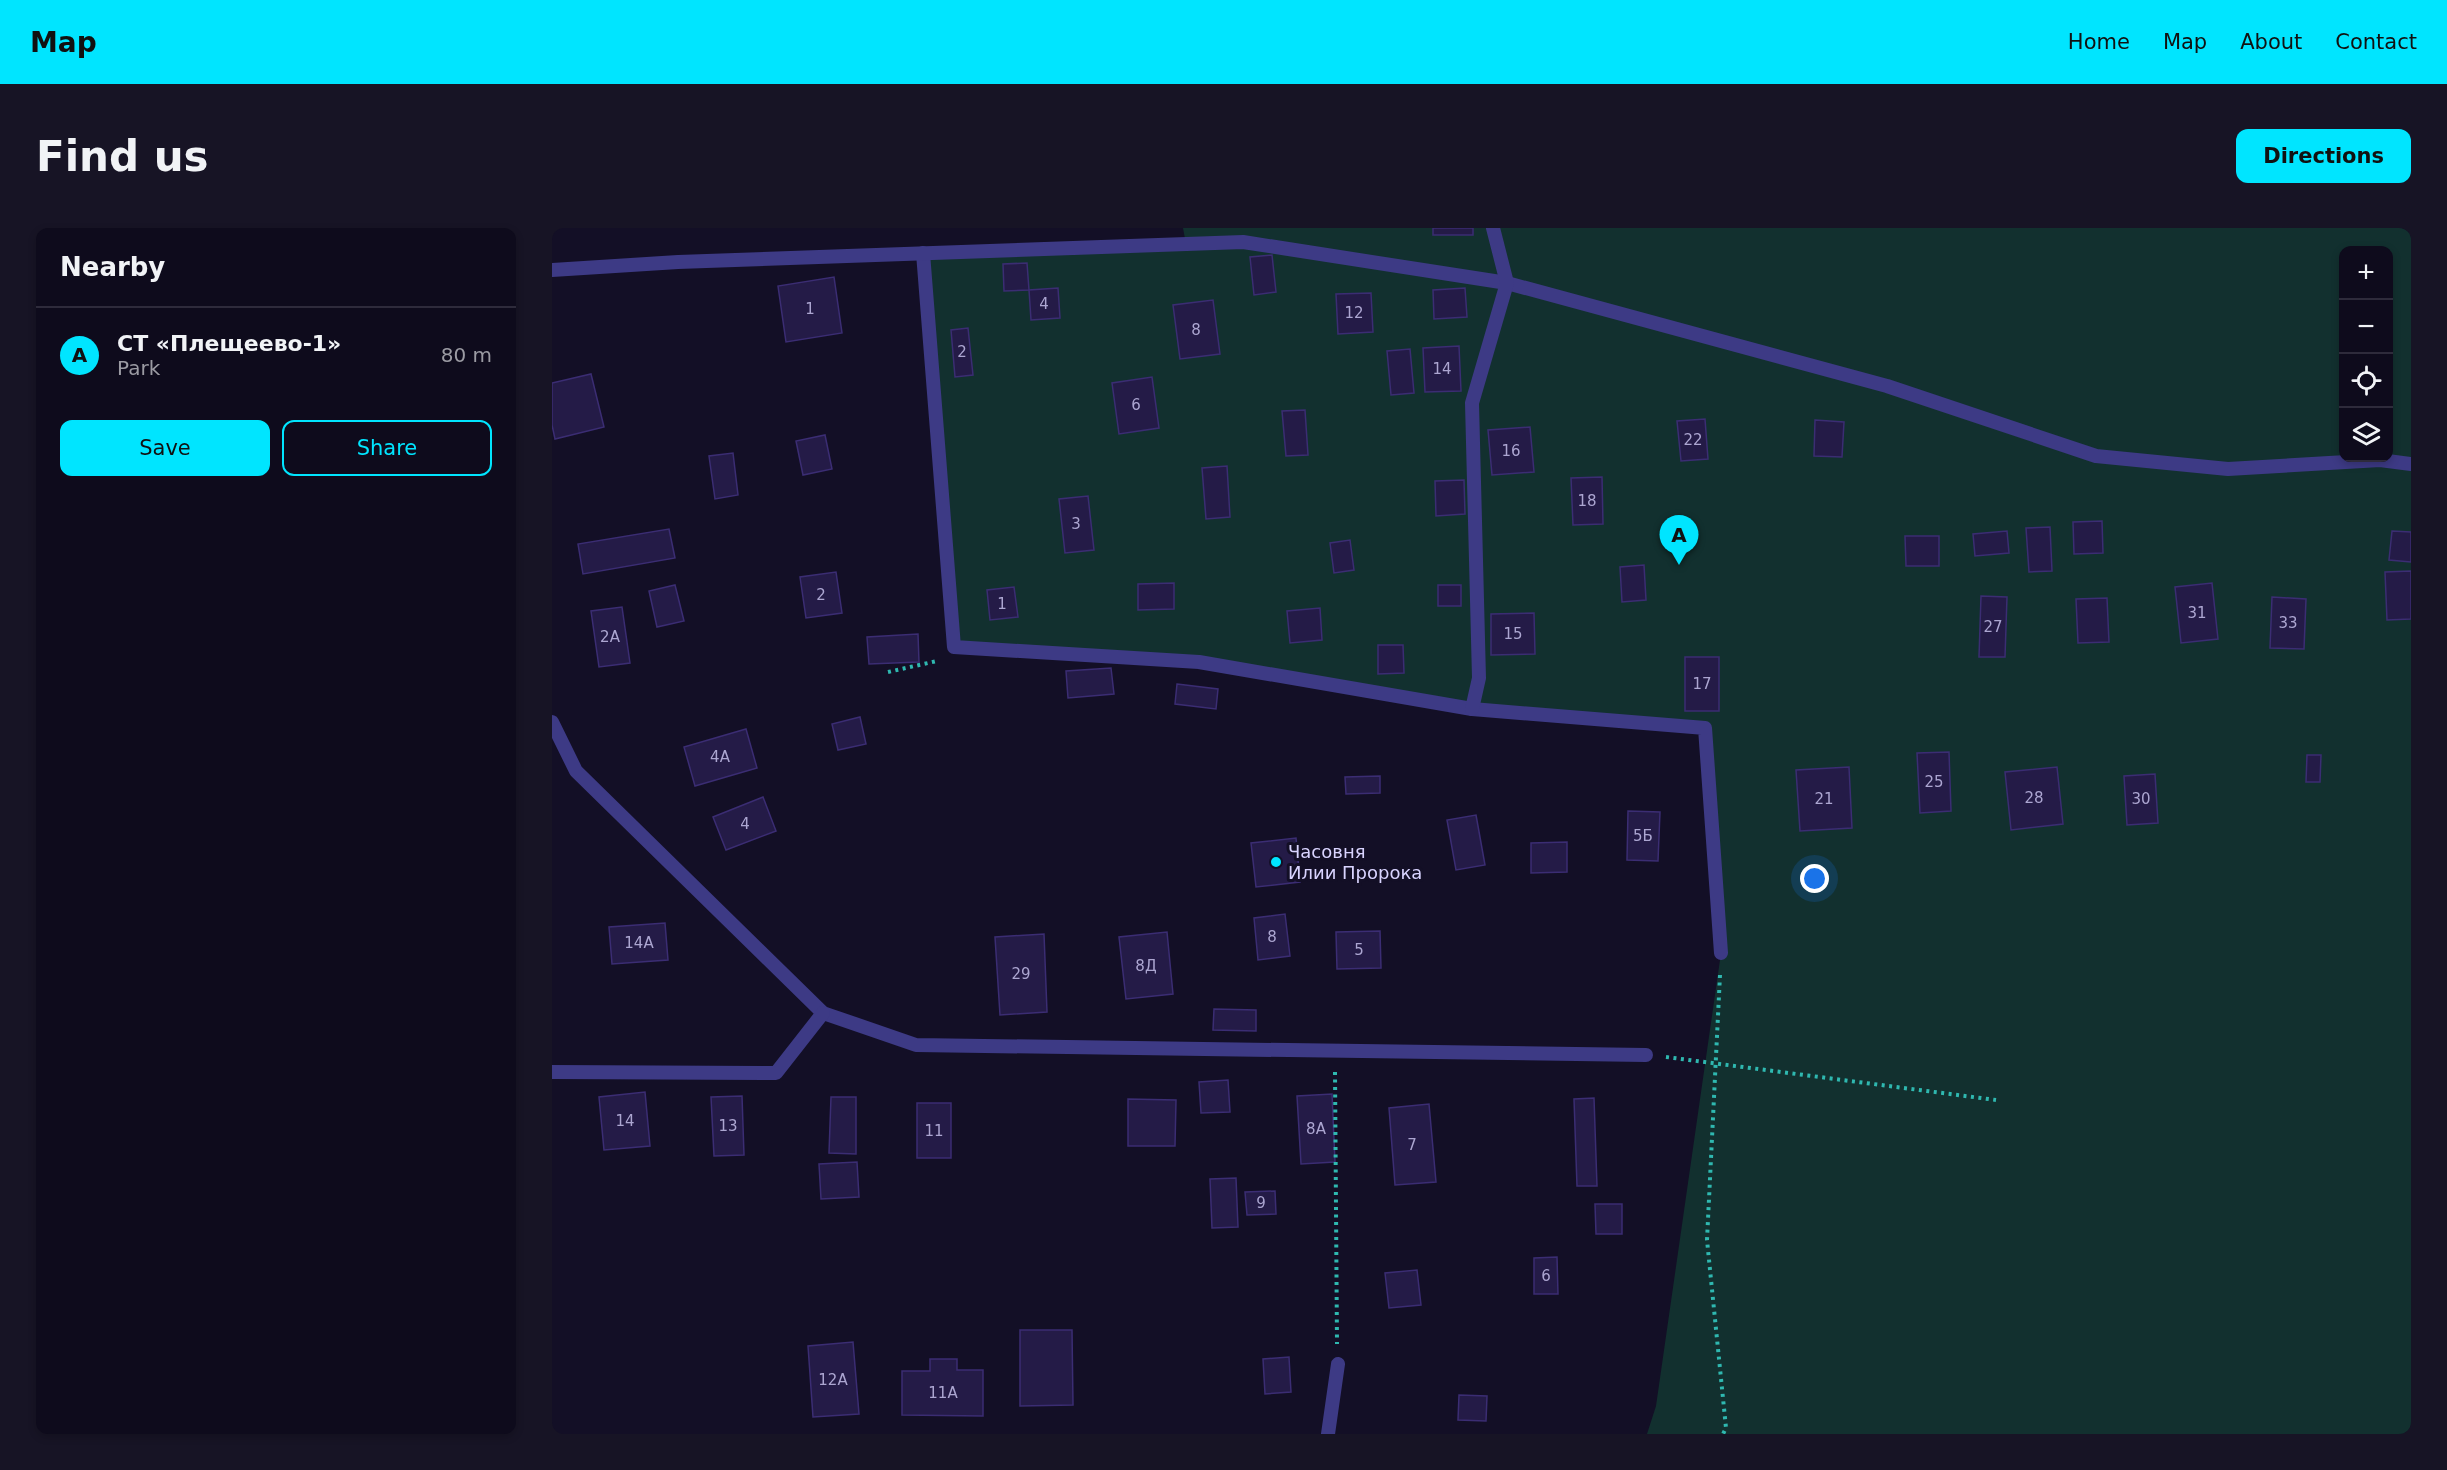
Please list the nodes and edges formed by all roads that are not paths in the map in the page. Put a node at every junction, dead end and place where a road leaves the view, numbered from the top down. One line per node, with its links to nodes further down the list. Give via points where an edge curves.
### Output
1 (1493, 228): 4 (lane)
2 (923, 253): 3 (lane); 4 (lane, via 1243,242); 6 (lane, via 954,647 1199,662)
3 (552, 270)
4 (1507, 283): 5 (lane, via 1887,386 2096,456 2228,469 2380,460); 6 (lane, via 1472,403 1479,678)
5 (2411, 464)
6 (1472, 709): 8 (lane, via 1706,728)
7 (552, 722): 9 (lane, via 576,771)
8 (1721, 953)
9 (823, 1013): 10 (lane, via 916,1045); 11 (lane, via 776,1073)
10 (1646, 1055)
11 (552, 1072)
12 (1338, 1364): 13 (lane)
13 (1328, 1434)

